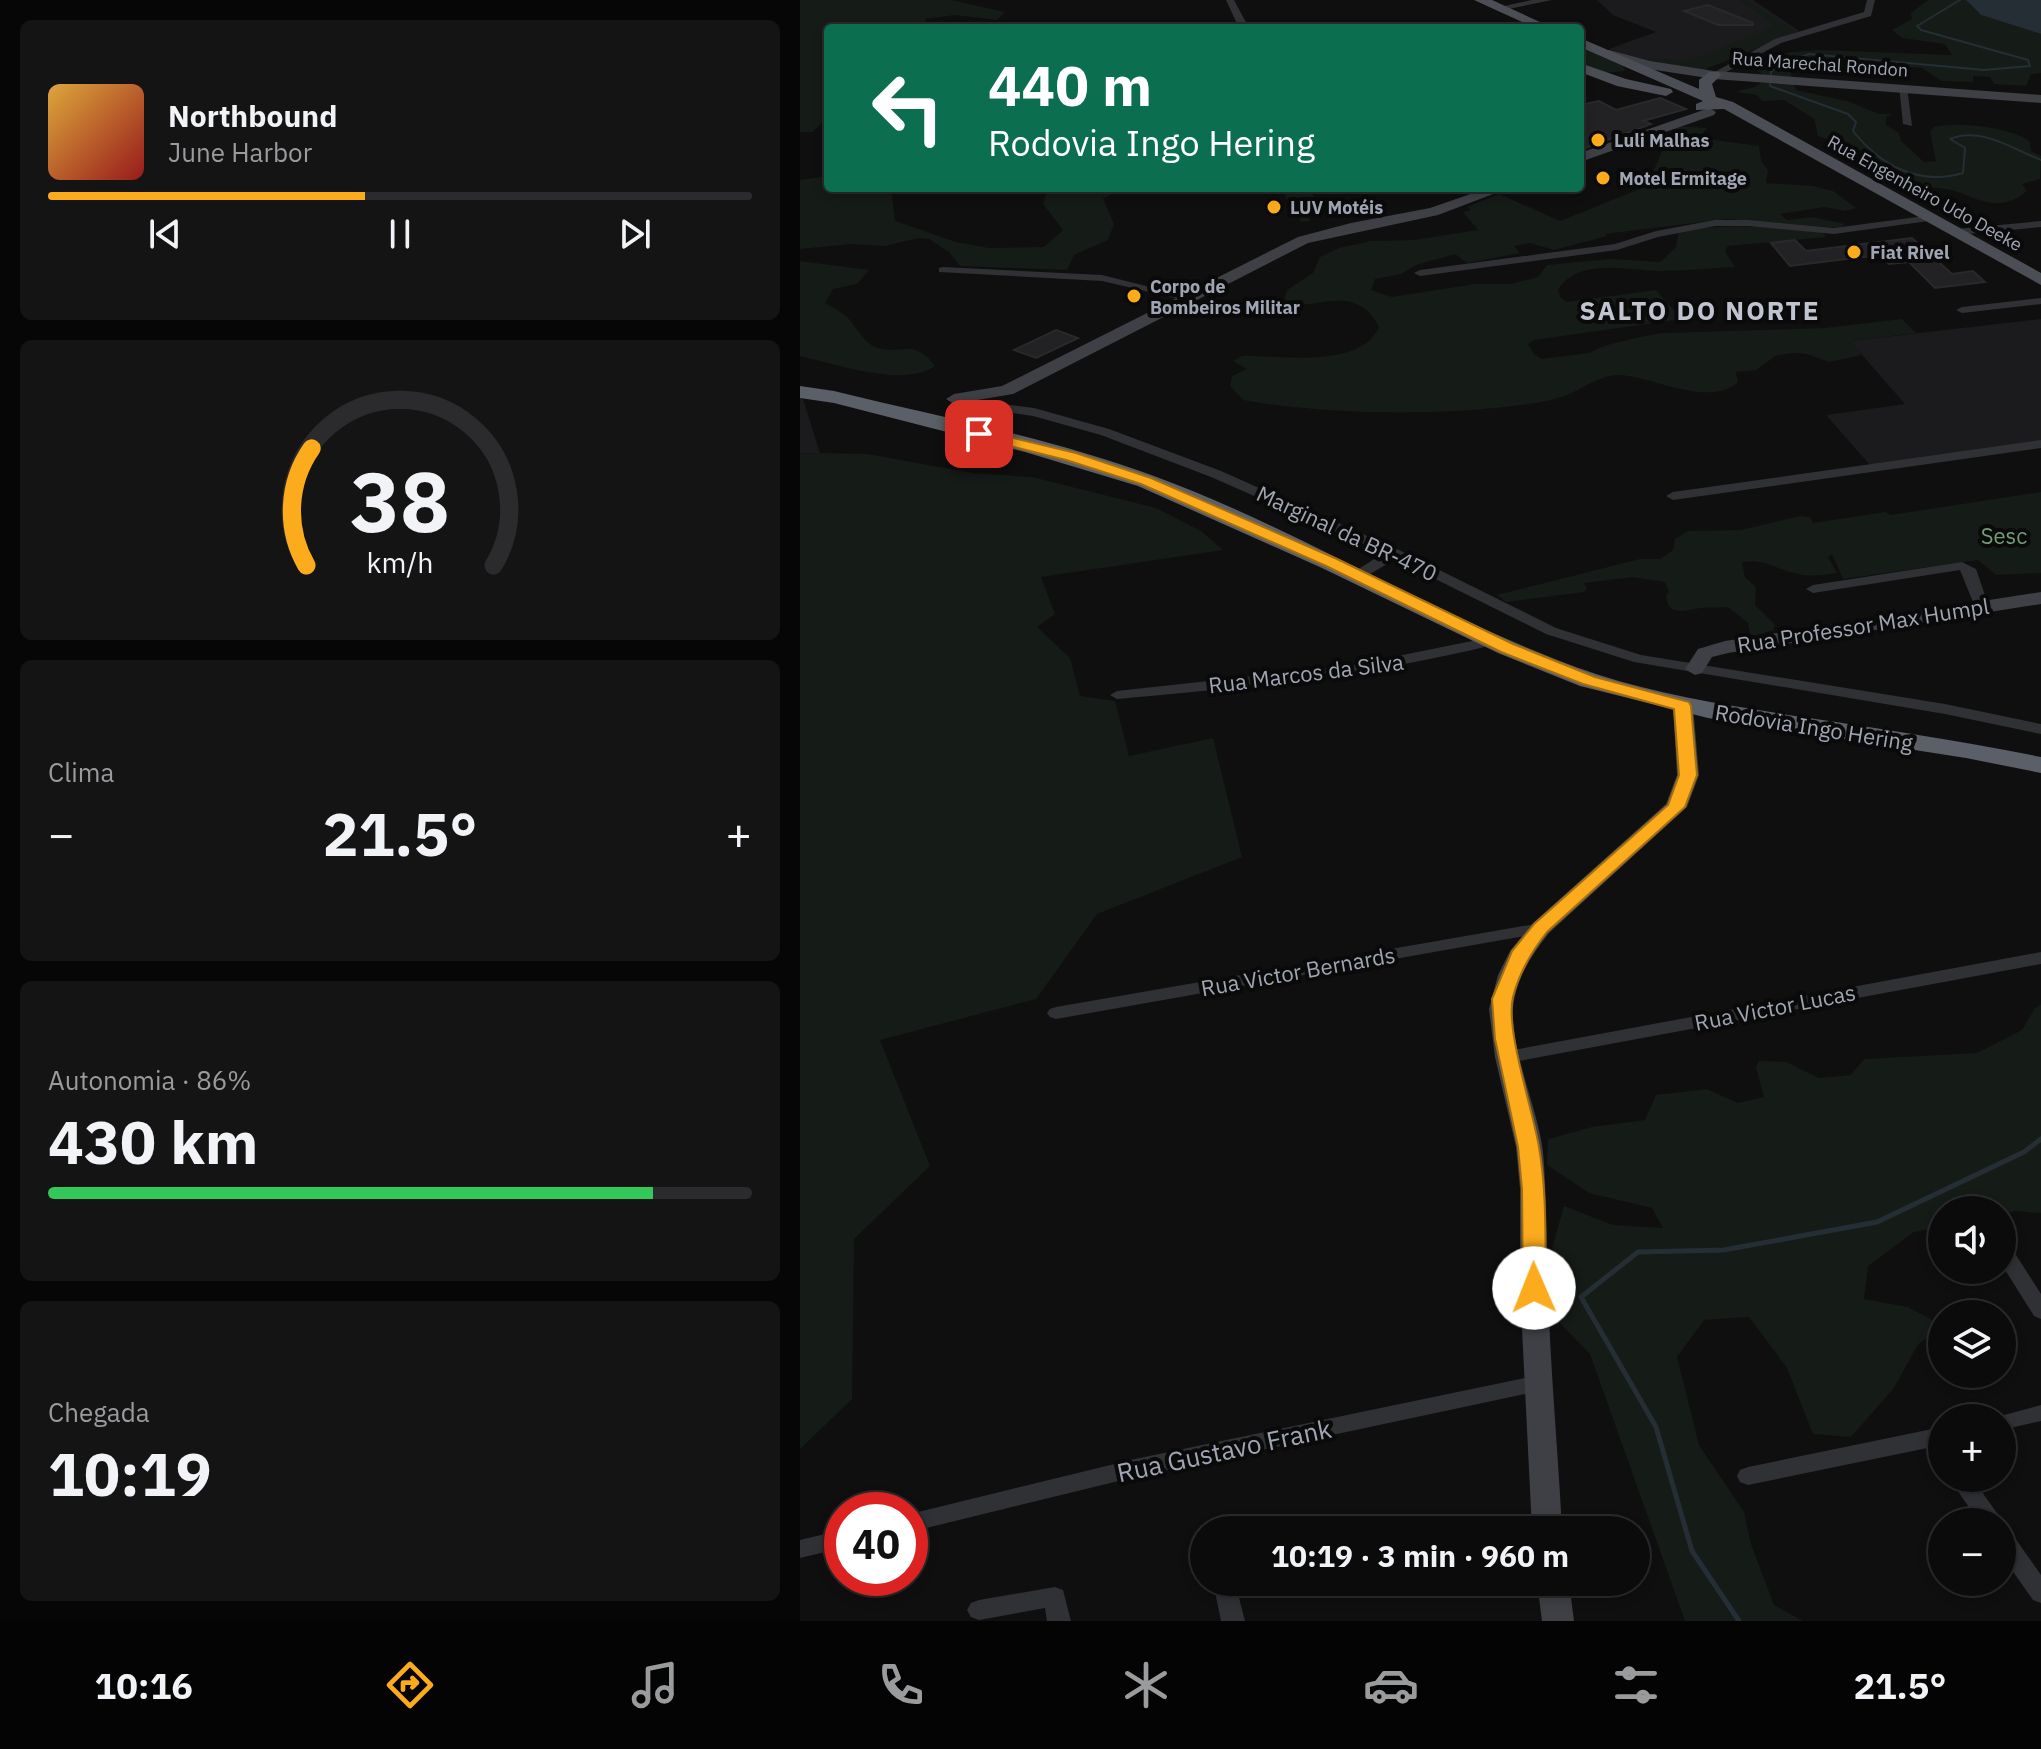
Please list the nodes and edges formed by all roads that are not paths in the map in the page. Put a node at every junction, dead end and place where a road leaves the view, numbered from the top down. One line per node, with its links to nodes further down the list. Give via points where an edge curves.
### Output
1 (1230, 0): 7 (street)
2 (1465, 0): 8 (main road)
3 (1481, 0): 6 (main road)
4 (1548, 0): 6 (street)
5 (1871, 0): 14 (street, via 1868,14 1778,41)
6 (1499, 8): 9 (main road)
7 (1242, 24)
8 (1520, 24)
9 (1537, 24)
10 (1587, 46): 11 (main road, Rua Engenheiro Udo Deeke); 14 (street, Rua Marechal Rondon, via 1649,65)
11 (1633, 67): 13 (main road, via 1626,74); 17 (main road, Rua Engenheiro Udo Deeke)
12 (1584, 69): 13 (main road, Rua Engenheiro Udo Deeke)
13 (1600, 75): 17 (main road, Rua Engenheiro Udo Deeke)
14 (1714, 75): 15 (street, Rua Marechal Rondon); 17 (main road, via 1704,83)
15 (1902, 87): 16 (street, Rua Marechal Rondon); 18 (street)
16 (2041, 99)
17 (1710, 108): 19 (street); 21 (main road, Rua Engenheiro Udo Deeke, via 1789,141)
18 (1908, 124)
19 (1584, 156)
20 (1490, 192): 27 (street, via 1433,212 1303,240)
21 (1932, 218): 23 (main road, Rua Engenheiro Udo Deeke); 25 (street, via 1834,231 1715,223 1617,247)
22 (2041, 224): 23 (street)
23 (1957, 232): 26 (main road, Rua Engenheiro Udo Deeke)
24 (943, 270): 27 (street, via 1102,278)
25 (1420, 273)
26 (2041, 280)
27 (1188, 298): 31 (street)
28 (2041, 301): 29 (street)
29 (1962, 310)
30 (800, 390): 37 (highway, Rodovia Ingo Hering, via 1071,456 1146,481)
31 (1007, 390): 32 (street); 33 (street)
32 (954, 399)
33 (996, 407): 36 (street, Marginal da BR-470, via 1105,432 1216,474)
34 (2041, 444): 35 (street)
35 (1673, 496)
36 (1394, 553): 37 (street); 42 (street, Marginal da BR-470, via 1551,631 1639,659)
37 (1357, 576): 41 (highway, Rodovia Ingo Hering)
38 (1813, 589): 40 (street, via 1962,566 1969,569)
39 (2041, 598): 40 (street, Rua Professor Max Humpl)
40 (1982, 607): 42 (street, Rua Professor Max Humpl, via 1725,647 1705,653)
41 (1492, 641): 43 (street, Rua Marcos da Silva, via 1412,660); 44 (highway, Rodovia Ingo Hering, via 1589,680)
42 (1695, 669): 45 (street, Marginal da BR-470)
43 (1117, 695)
44 (1683, 706): 46 (highway, Rodovia Ingo Hering); 47 (street, via 1688,775 1676,807)
45 (2041, 729)
46 (2041, 765)
47 (1541, 928): 49 (street, Rua Victor Bernards); 50 (street, via 1522,951 1502,999)
48 (2041, 958): 50 (street, Rua Victor Lucas)
49 (1056, 1013)
50 (1508, 1057): 53 (street, via 1533,1189)
51 (2016, 1271): 52 (street)
52 (2041, 1311)
53 (1539, 1383): 58 (street); 59 (street, Rua Gustavo Frank, via 1135,1468)
54 (2041, 1413): 55 (street)
55 (2016, 1419)
56 (1928, 1444): 57 (street)
57 (1748, 1476)
58 (1546, 1516)
59 (928, 1519)
60 (824, 1543): 61 (street)
61 (800, 1549)
62 (2016, 1558): 63 (street)
63 (2041, 1593)
64 (1227, 1596): 68 (street)
65 (1555, 1596): 69 (street)
66 (979, 1610): 67 (street, via 1055,1597)
67 (1059, 1621)
68 (1233, 1621)
69 (1558, 1621)

